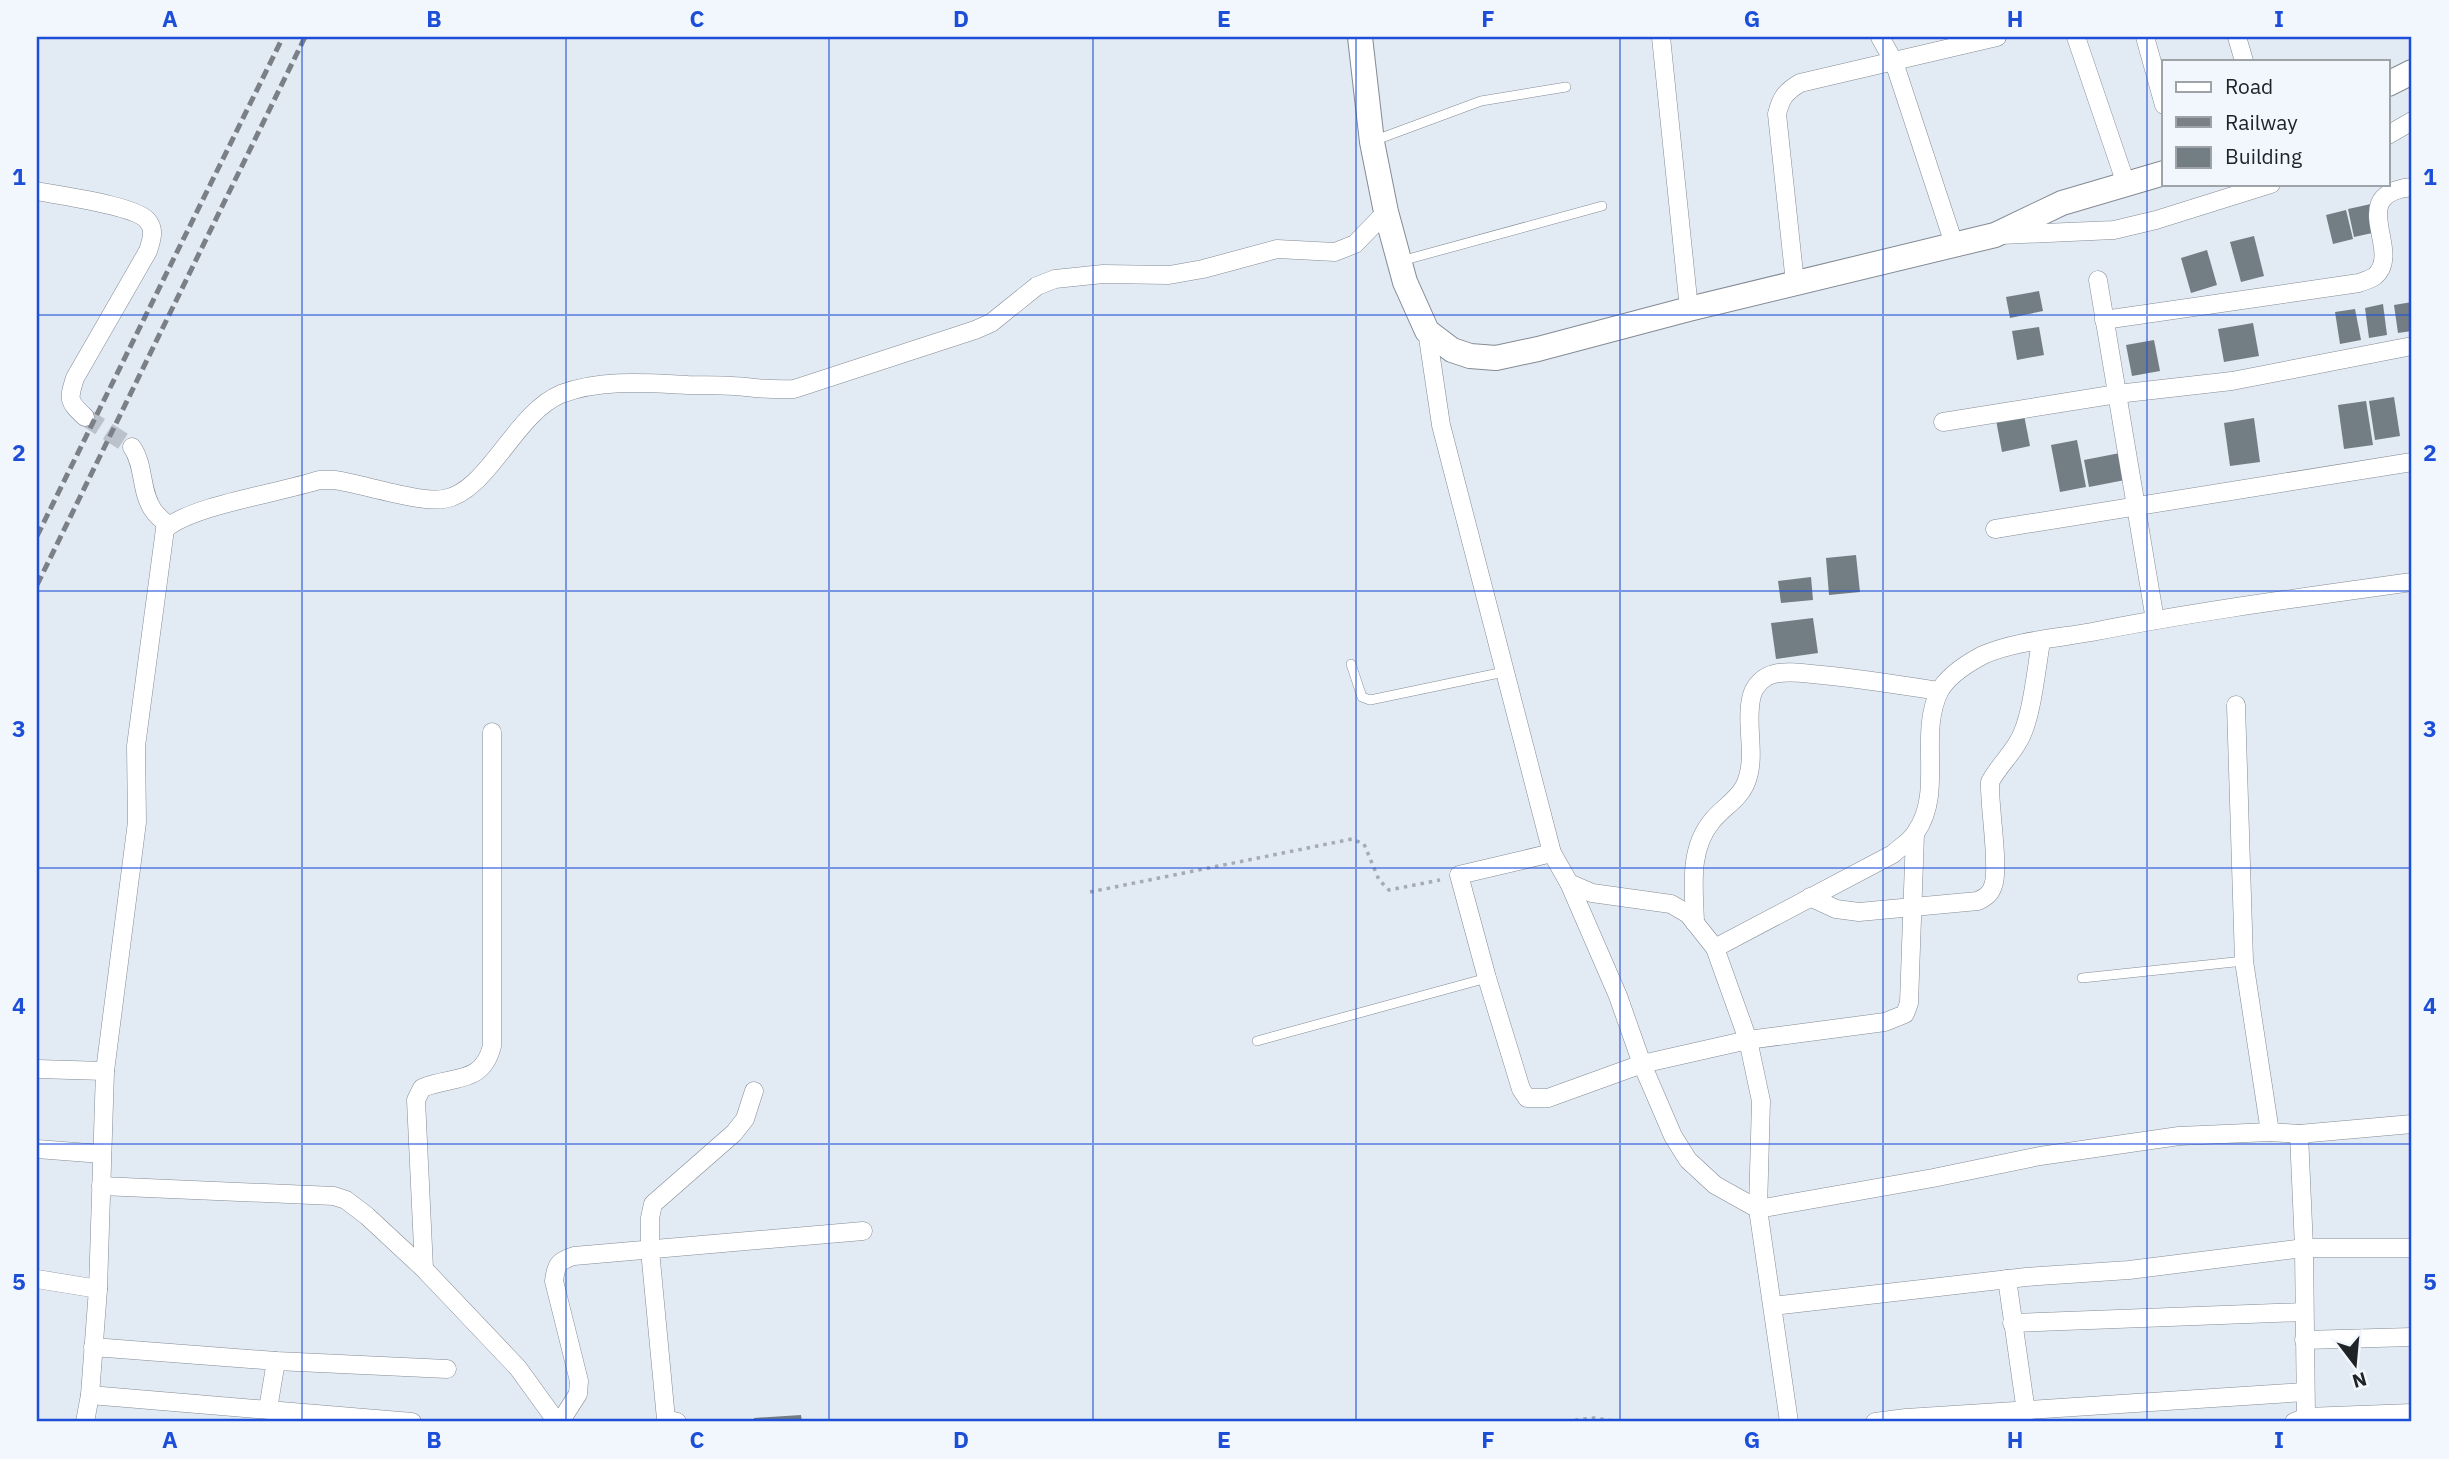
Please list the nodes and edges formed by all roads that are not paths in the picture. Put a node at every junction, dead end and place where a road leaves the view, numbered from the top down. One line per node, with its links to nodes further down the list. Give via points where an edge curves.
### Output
1 (1360, 37): 16 (street)
2 (1661, 37): 29 (street)
3 (1880, 37): 9 (street)
4 (1997, 37): 9 (street)
5 (2076, 37): 18 (street)
6 (2145, 37): 13 (street)
7 (2237, 37): 8 (street)
8 (2244, 60)
9 (1894, 62): 25 (street); 28 (street, via 1800,83 1781,100 1777,114)
10 (2412, 72): 11 (street)
11 (2390, 83)
12 (1566, 88): 16 (lane, via 1481,101)
13 (2162, 98)
14 (2412, 121): 15 (street)
15 (2390, 134)
16 (1372, 142): 23 (street)
17 (2162, 174): 18 (street)
18 (2126, 184): 24 (street, via 2062,203)
19 (2250, 187): 24 (street, via 2114,230)
20 (2412, 187): 30 (street, via 2382,198 2378,211 2382,264 2375,276 2359,283)
21 (37, 191): 34 (street, via 131,211 148,221 153,235 75,378 71,403)
22 (1602, 206): 26 (lane)
23 (1386, 212): 26 (street); 39 (street, via 1355,244 1335,251 1277,249 1170,275 1090,274 1055,279 1037,286 991,323 975,330 794,389 634,383 561,394 525,421 477,480 445,499 319,480 200,512)
24 (1995, 236): 25 (street)
25 (1954, 244): 28 (street)
26 (1399, 262): 31 (street)
27 (2098, 281): 30 (street)
28 (1794, 283): 29 (street)
29 (1689, 309): 31 (street, via 1496,358 1452,350)
30 (2104, 320): 33 (street)
31 (1427, 331): 45 (street, via 1441,425)
32 (2412, 346): 33 (street, via 2232,381)
33 (2117, 394): 35 (street); 38 (street)
34 (85, 417)
35 (1943, 422)
36 (132, 447): 39 (street, via 141,465 148,501)
37 (2412, 462): 38 (street)
38 (2137, 506): 40 (street); 42 (street)
39 (169, 526): 63 (street, via 162,543 136,746 137,822)
40 (1995, 529)
41 (2412, 582): 42 (street)
42 (2155, 620): 43 (street)
43 (2041, 642): 46 (street, via 1984,655 1963,667); 53 (street, via 2024,729 1990,782 1994,885 1978,901)
44 (1351, 664): 45 (lane, via 1362,697 1370,700)
45 (1504, 672): 50 (street)
46 (1939, 691): 49 (street, via 1930,726 1924,818); 54 (street, via 1793,672 1763,679 1751,698 1748,778 1712,821 1694,861)
47 (2236, 705): 56 (street)
48 (492, 732): 76 (street, via 492,1046 480,1071 422,1088 416,1100)
49 (1915, 834): 52 (street, via 1893,854); 53 (street)
50 (1552, 853): 51 (street); 57 (street, via 1459,875)
51 (1569, 883): 54 (street, via 1592,893 1671,904); 61 (street)
52 (1811, 897): 53 (street, via 1836,909 1859,912); 55 (street)
53 (1913, 906): 59 (street, via 1906,1014 1885,1022)
54 (1695, 923): 55 (street)
55 (1715, 948): 59 (street)
56 (2244, 961): 58 (lane); 66 (street)
57 (1487, 978): 60 (lane); 61 (street, via 1527,1098 1548,1098)
58 (2082, 978)
59 (1748, 1040): 61 (street); 71 (street, via 1760,1101)
60 (1257, 1041)
61 (1642, 1063): 71 (street, via 1688,1160 1715,1185)
62 (37, 1069): 63 (street)
63 (104, 1071): 69 (street)
64 (754, 1091): 75 (street, via 745,1119 734,1133 653,1204)
65 (2412, 1124): 67 (street)
66 (2270, 1132): 67 (street); 71 (street, via 2179,1136 2040,1156)
67 (2299, 1134): 73 (street)
68 (37, 1149): 69 (street)
69 (102, 1154): 70 (street)
70 (101, 1186): 76 (street, via 334,1196 367,1216); 79 (street)
71 (1758, 1209): 80 (street)
72 (863, 1231): 75 (street)
73 (2304, 1248): 74 (street); 78 (street, via 2129,1270); 81 (street)
74 (2412, 1248)
75 (650, 1250): 96 (street); 99 (street, via 574,1256 555,1266 554,1281 579,1381 578,1394)
76 (424, 1269): 99 (street, via 518,1368)
77 (37, 1279): 79 (street)
78 (2007, 1279): 80 (street); 82 (street)
79 (98, 1289): 85 (street)
80 (1773, 1306): 100 (street)
81 (2304, 1312): 82 (street); 84 (street)
82 (2012, 1323): 91 (street)
83 (2412, 1337): 84 (street)
84 (2304, 1340): 88 (street)
85 (93, 1347): 86 (street); 89 (street)
86 (276, 1361): 87 (street); 90 (street)
87 (447, 1369)
88 (2305, 1392): 93 (street); 95 (street)
89 (90, 1395): 90 (street); 97 (street)
90 (268, 1409): 98 (street)
91 (2026, 1412): 93 (street); 94 (street)
92 (2412, 1413): 95 (street)
93 (2062, 1416)
94 (1906, 1420): 101 (street)
95 (2300, 1420)
96 (670, 1421)
97 (85, 1422)
98 (412, 1422)
99 (559, 1422)
100 (1789, 1422)
101 (1875, 1422)

